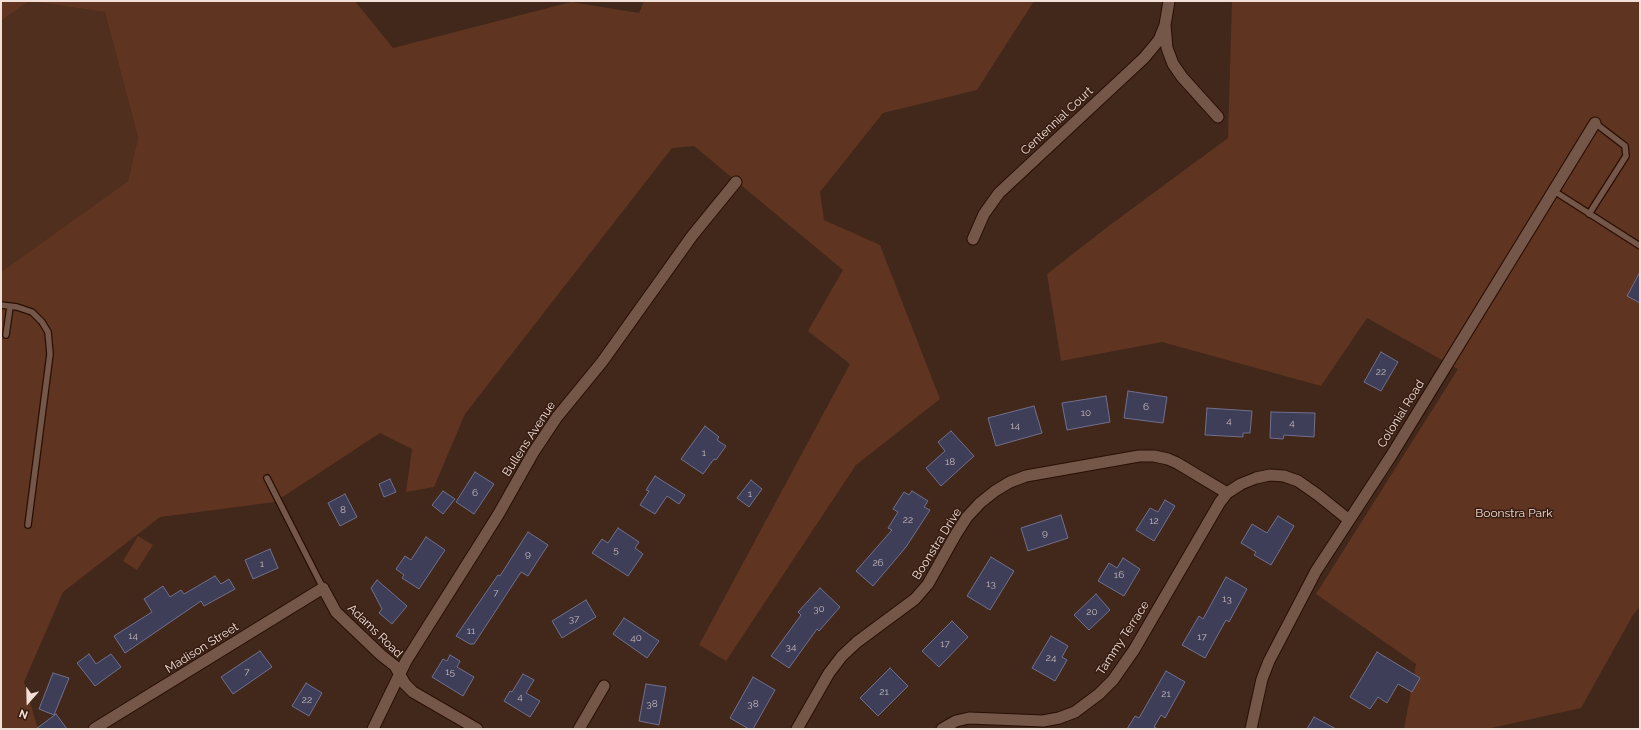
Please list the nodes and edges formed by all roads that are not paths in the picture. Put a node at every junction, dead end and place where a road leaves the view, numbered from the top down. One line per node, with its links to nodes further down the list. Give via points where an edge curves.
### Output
1 (1169, 1): 2 (street)
2 (1165, 25): 3 (street, via 1173,64); 8 (street, Centennial Court, via 1159,40 1144,58 999,193 984,214)
3 (1218, 117)
4 (1595, 123): 6 (street, Colonial Road); 7 (lane, via 1625,146 1626,156)
5 (736, 182): 18 (street, Bullens Avenue, via 692,236 602,362 557,417 406,662)
6 (1554, 191): 7 (lane); 15 (street, Colonial Road)
7 (1589, 214): 9 (lane)
8 (973, 239)
9 (1640, 246)
10 (1, 305): 11 (lane)
11 (10, 307): 12 (lane); 16 (lane, via 32,312 42,322 48,332 50,354)
12 (6, 335)
13 (268, 478): 17 (lane, Adams Road)
14 (1227, 493): 15 (street, Tammy Terrace, via 1256,478 1284,476 1298,481); 24 (street, Boonstra Drive, via 1168,459 1154,456 1139,456 1026,476 1010,482 980,503 967,518 928,584 915,599 842,656 829,673); 25 (street, Tammy Terrace, via 1134,650 1100,694 1075,712 1059,718 1043,721 969,718 956,721)
15 (1349, 520): 26 (street, Colonial Road, via 1316,572 1269,661 1262,679)
16 (28, 525)
17 (323, 588): 18 (street, Adams Road, via 336,612 395,666); 20 (street, Madison Street)
18 (400, 676): 21 (street, Bullens Avenue); 22 (street, Adams Road, via 413,692)
19 (604, 686): 23 (street)
20 (94, 729)
21 (373, 729)
22 (477, 729)
23 (579, 729)
24 (797, 729)
25 (942, 729)
26 (1251, 729)

